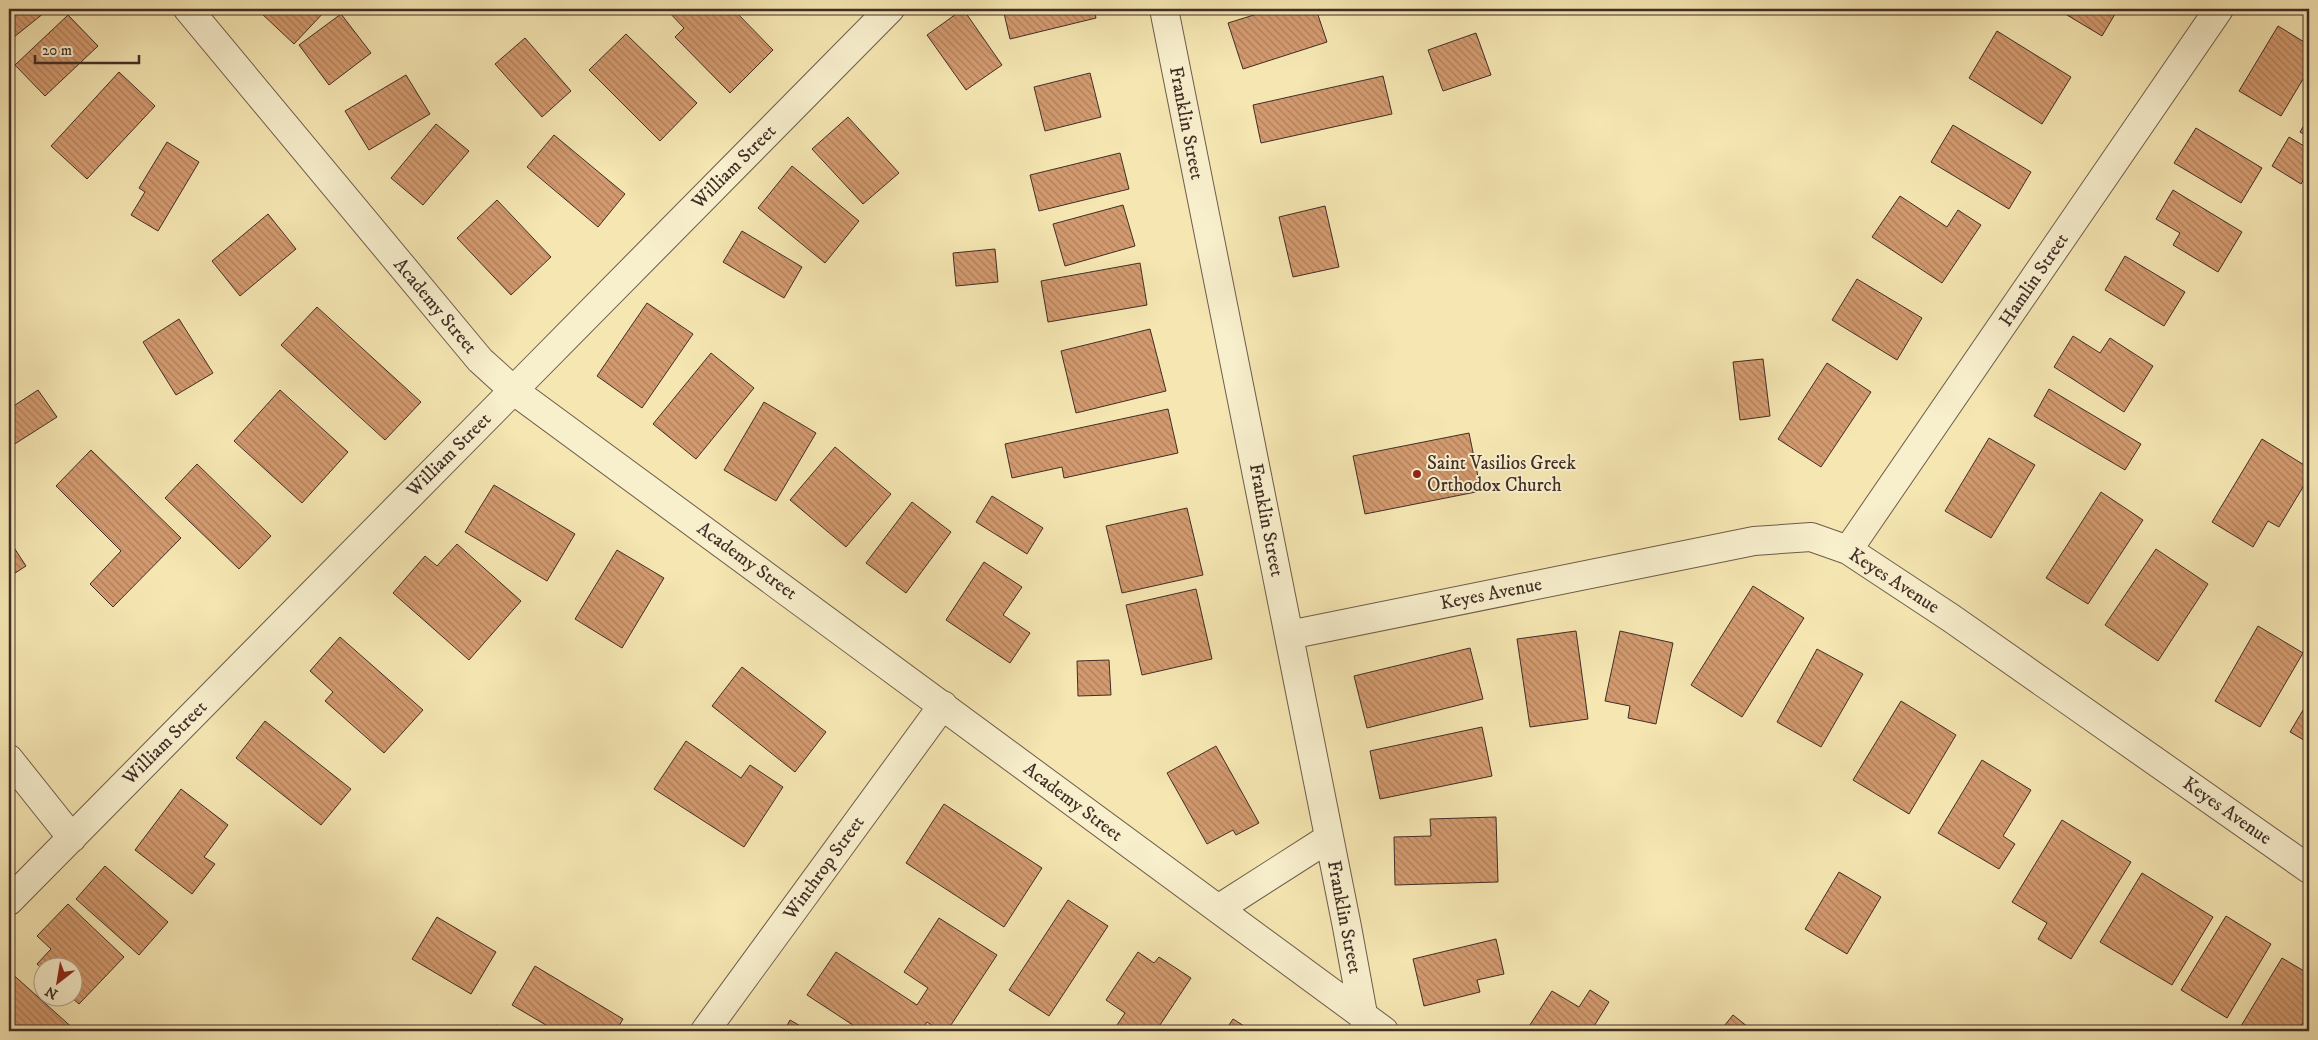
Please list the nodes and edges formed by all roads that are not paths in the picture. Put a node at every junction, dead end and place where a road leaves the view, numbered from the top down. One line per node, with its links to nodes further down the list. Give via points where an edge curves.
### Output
1 (188, 9): 5 (street, Academy Street, via 480,360)
2 (890, 9): 5 (street, William Street)
3 (1164, 9): 7 (street, Franklin Street)
4 (2219, 9): 6 (street, Hamlin Street)
5 (513, 390): 8 (street, Academy Street); 10 (street, William Street)
6 (1848, 550): 7 (street, Keyes Avenue, via 1811,537 1754,541); 12 (street, Keyes Avenue, via 1951,618)
7 (1289, 635): 11 (street, Franklin Street)
8 (943, 705): 14 (street, Academy Street); 16 (street, Winthrop Street)
9 (9, 759): 10 (street)
10 (72, 838): 13 (street, William Street)
11 (1329, 838): 14 (street); 15 (street, Franklin Street)
12 (2309, 869)
13 (9, 901)
14 (1218, 909): 15 (street, Academy Street)
15 (1371, 1026)
16 (705, 1031)

